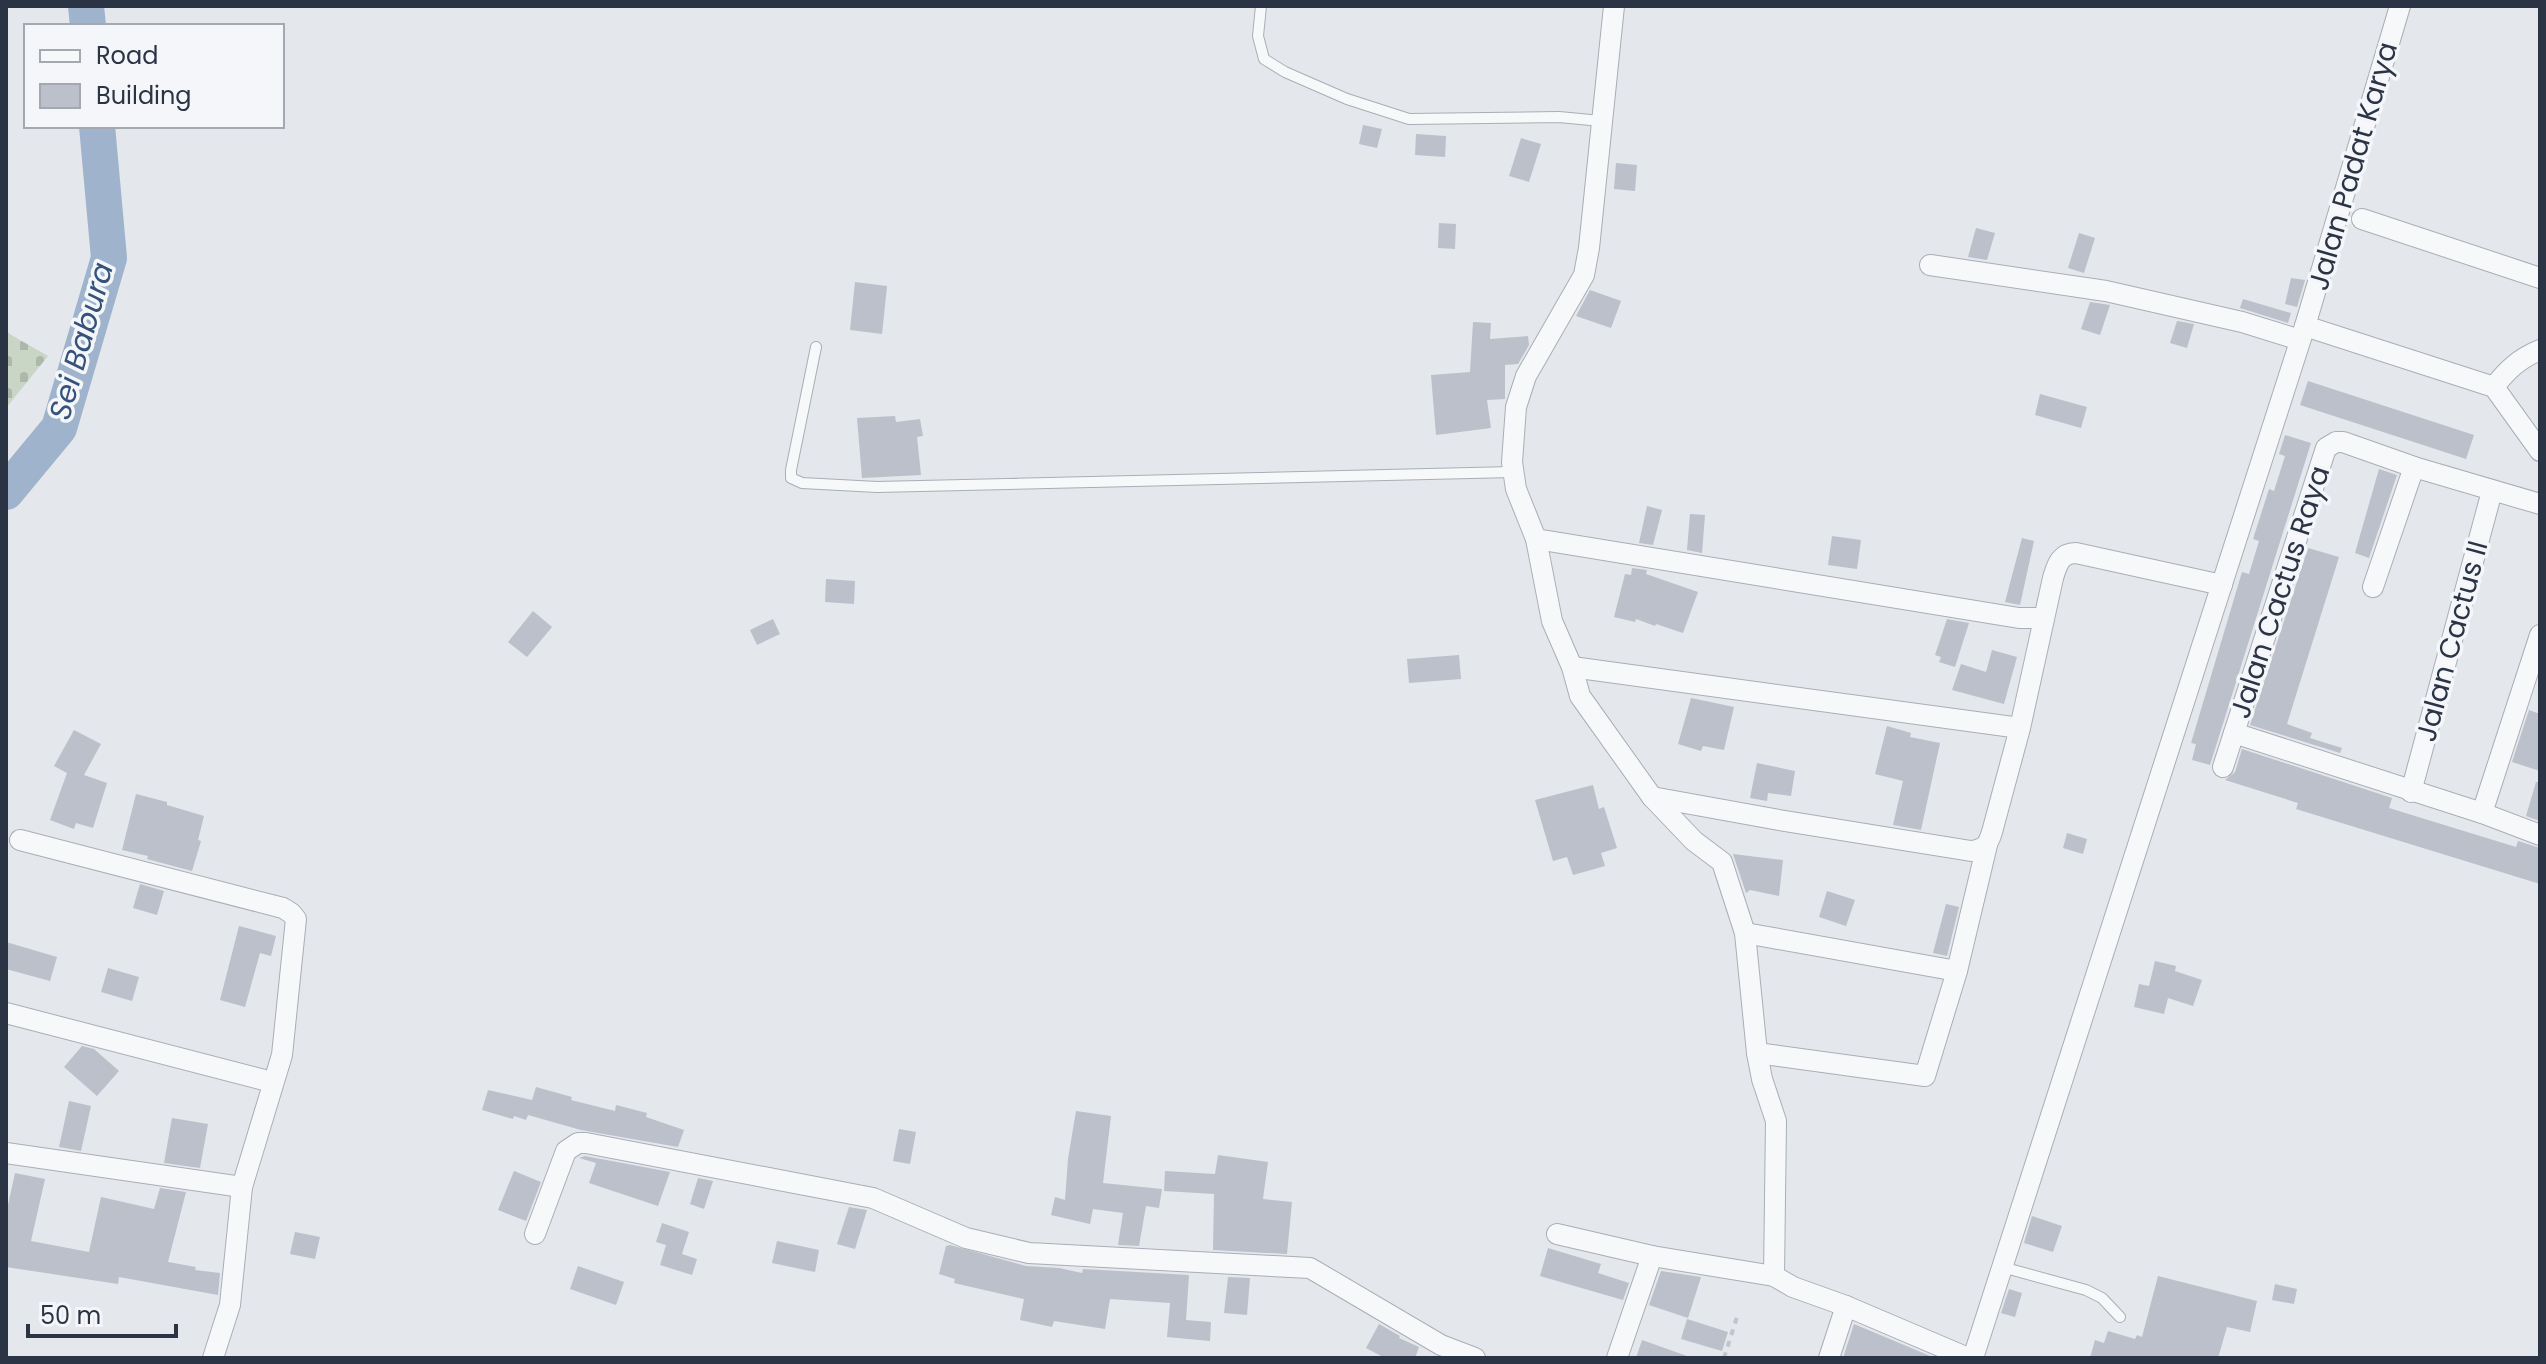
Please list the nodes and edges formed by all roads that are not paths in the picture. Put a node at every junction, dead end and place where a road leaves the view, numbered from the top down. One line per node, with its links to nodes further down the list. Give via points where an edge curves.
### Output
1 (1261, 6): 4 (lane, via 1258,36 1264,59 1347,99 1409,119)
2 (1614, 6): 4 (street)
3 (2400, 6): 8 (street, Jalan Padat Karya)
4 (1601, 121): 14 (street, via 1584,275 1526,376 1513,429)
5 (2362, 219): 7 (street)
6 (1930, 265): 8 (street, via 2106,291)
7 (2540, 278)
8 (2303, 333): 11 (street); 18 (street, Jalan Padat Karya)
9 (816, 347): 14 (lane, via 791,470 791,478 802,483 877,487)
10 (2540, 350): 11 (street, via 2507,370)
11 (2494, 387): 12 (street)
12 (2540, 451)
13 (2414, 467): 15 (street, Jalan Cactus Raya); 19 (street); 24 (street, Jalan Cactus Raya, via 2343,442 2326,448)
14 (1513, 472): 17 (street)
15 (2492, 491): 16 (street, Jalan Cactus Raya); 26 (street, Jalan Cactus II)
16 (2540, 504)
17 (1536, 539): 20 (street); 22 (street, via 1552,621)
18 (2222, 585): 20 (street, via 2068,553 2060,559); 42 (street, Jalan Padat Karya)
19 (2373, 587)
20 (2044, 618): 23 (street)
21 (2540, 635): 28 (street)
22 (1572, 667): 23 (street); 27 (street, via 1593,718)
23 (2020, 728): 31 (street)
24 (2234, 733): 25 (street, Jalan Cactus Raya); 26 (street)
25 (2223, 767)
26 (2411, 792): 28 (street)
27 (1652, 797): 31 (street, via 1971,851); 32 (street, via 1722,862)
28 (2482, 813): 29 (street)
29 (2540, 835)
30 (20, 840): 36 (street, via 291,913 296,919 282,1055)
31 (1987, 845): 33 (street)
32 (1745, 933): 33 (street); 35 (street)
33 (1957, 971): 35 (street, via 1925,1076)
34 (6, 1013): 36 (street)
35 (1757, 1053): 43 (street, via 1776,1121)
36 (272, 1082): 38 (street)
37 (6, 1153): 38 (street)
38 (242, 1187): 46 (street, via 230,1305)
39 (535, 1234): 47 (street, via 566,1151 586,1143 873,1198 966,1238 1029,1253 1310,1268 1441,1345)
40 (1557, 1234): 41 (street)
41 (1652, 1256): 43 (street); 48 (street)
42 (2002, 1267): 45 (lane, via 2086,1290); 50 (street, Jalan Padat Karya)
43 (1774, 1276): 44 (street)
44 (1846, 1306): 49 (street); 50 (street)
45 (2120, 1317)
46 (213, 1358)
47 (1475, 1358)
48 (1617, 1358)
49 (1829, 1358)
50 (1970, 1358)

